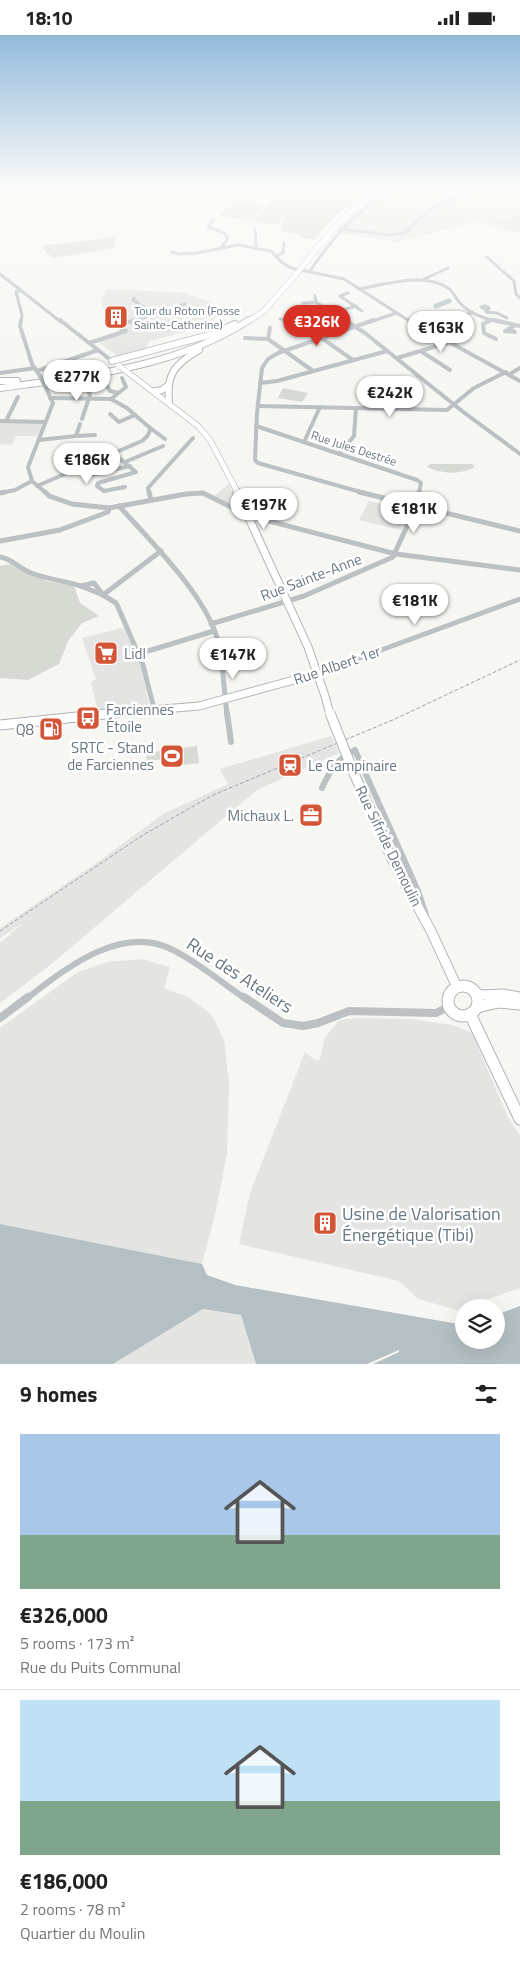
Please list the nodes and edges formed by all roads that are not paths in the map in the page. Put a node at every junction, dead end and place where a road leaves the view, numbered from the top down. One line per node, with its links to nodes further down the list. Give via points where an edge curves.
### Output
1 (215, 250): 7 (street)
2 (267, 250): 8 (street)
3 (284, 250): 8 (street)
4 (312, 250): 10 (highway)
5 (314, 250): 10 (highway)
6 (325, 250): 12 (street)
7 (172, 252)
8 (276, 256): 12 (street, via 291,268)
9 (488, 257): 20 (street, via 514,281)
10 (298, 268): 35 (highway, via 259,309); 43 (highway, via 264,311)
11 (448, 268): 14 (street)
12 (310, 271): 16 (street, via 342,278)
13 (0, 274): 15 (street)
14 (422, 280): 16 (street, via 402,280); 26 (street, via 446,287)
15 (21, 289): 49 (street); 61 (street, via 16,292 22,315 20,326)
16 (360, 289): 28 (street)
17 (348, 293): 24 (street, via 340,296)
18 (315, 296): 21 (street)
19 (134, 298): 30 (street)
20 (520, 298)
21 (316, 302): 22 (street); 27 (street)
22 (303, 303)
23 (186, 304): 30 (street)
24 (356, 306): 25 (street); 27 (street)
25 (362, 311)
26 (472, 312): 31 (street); 32 (street)
27 (334, 313): 39 (street)
28 (396, 313): 39 (street); 48 (street)
29 (302, 314): 36 (street)
30 (154, 315): 49 (street, via 121,325 126,331)
31 (479, 315): 34 (street); 37 (street, via 486,311 497,313)
32 (461, 318)
33 (280, 319): 36 (street)
34 (492, 320): 37 (street); 47 (street, via 483,324 484,333)
35 (242, 321): 56 (highway, via 213,334); 65 (highway, via 207,340 166,356)
36 (297, 321): 46 (street)
37 (506, 321): 38 (street)
38 (517, 324): 41 (street)
39 (356, 327): 46 (street); 52 (street)
40 (270, 328): 45 (street)
41 (509, 329)
42 (462, 330): 48 (street, via 462,335)
43 (225, 336): 65 (highway, via 117,371); 72 (highway, via 179,363 170,374)
44 (245, 338): 45 (street)
45 (268, 339): 51 (street)
46 (321, 339): 51 (street); 55 (street)
47 (496, 339)
48 (446, 342): 53 (street); 63 (street)
49 (89, 343): 50 (street)
50 (98, 349): 56 (street); 61 (street)
51 (285, 351): 60 (street); 69 (street, via 265,361)
52 (387, 351): 54 (street); 55 (street)
53 (422, 352): 54 (street); 58 (street)
54 (397, 358): 81 (street)
55 (353, 359): 60 (street)
56 (116, 363): 59 (main road, Rue Sifride Demoulin, bridge); 65 (highway)
57 (520, 368): 63 (street)
58 (450, 370)
59 (127, 371): 65 (highway, via 90,378); 74 (main road, Rue Sifride Demoulin)
60 (313, 371): 69 (street)
61 (37, 372): 62 (street); 78 (street, bridge)
62 (0, 373)
63 (508, 373): 68 (street); 81 (street, via 483,381)
64 (122, 377): 75 (street, via 126,387)
65 (60, 378): 67 (highway); 73 (highway)
66 (0, 381): 67 (highway)
67 (33, 381): 73 (highway)
68 (520, 381)
69 (260, 383): 82 (street)
70 (85, 386): 77 (street)
71 (107, 386): 75 (street, via 110,391)
72 (167, 386): 74 (highway); 80 (highway)
73 (0, 388)
74 (155, 391): 80 (main road, Rue Sifride Demoulin)
75 (118, 393): 79 (street)
76 (18, 397): 90 (street)
77 (89, 397): 78 (street); 79 (street); 97 (street)
78 (50, 398): 91 (street, via 53,403)
79 (111, 399): 88 (street)
80 (169, 402): 118 (main road, Rue Sifride Demoulin, via 198,426 210,441)
81 (452, 403): 85 (street); 86 (street)
82 (258, 405): 83 (street); 94 (street)
83 (320, 407): 84 (street); 101 (street)
84 (356, 408): 85 (street); 104 (street, via 354,436)
85 (447, 410): 86 (street)
86 (462, 411): 105 (street)
87 (110, 414): 92 (street)
88 (135, 415): 92 (street); 95 (street)
89 (0, 421): 90 (street)
90 (6, 421): 91 (street)
91 (45, 422): 98 (street)
92 (119, 422): 93 (street)
93 (124, 426)
94 (256, 426): 101 (street, Rue Jules Destrée); 116 (street, via 255,456 258,463)
95 (150, 428): 99 (street); 103 (street, via 142,441)
96 (95, 435): 97 (street)
97 (76, 436): 98 (street)
98 (39, 439): 110 (street, via 28,467)
99 (165, 439)
100 (193, 439): 114 (street, via 148,488)
101 (304, 442): 104 (street, Rue Jules Destrée)
102 (163, 446): 108 (street)
103 (113, 453): 106 (street); 108 (street)
104 (338, 454): 116 (street, Rue Jules Destrée, via 420,481)
105 (520, 454)
106 (105, 456): 107 (street, via 92,450); 111 (street)
107 (70, 458)
108 (128, 464): 109 (street); 112 (street, via 136,472 97,486 104,491)
109 (91, 475)
110 (32, 481): 111 (street); 113 (street)
111 (37, 486): 117 (street, via 49,495 72,504)
112 (125, 487)
113 (0, 493)
114 (151, 500): 115 (street); 118 (street, via 204,493)
115 (119, 506): 117 (street); 121 (street)
116 (415, 506): 119 (street); 122 (street)
117 (108, 508): 120 (street, via 108,512 60,530)
118 (249, 516): 122 (street); 127 (main road, Rue Sifride Demoulin)
119 (520, 531)
120 (0, 541)
121 (161, 551): 125 (street); 128 (street)
122 (396, 554): 124 (street); 127 (street, Rue Sainte-Anne, via 376,566)
123 (0, 557): 125 (street, via 38,575 81,586 94,583)
124 (520, 570)
125 (103, 595): 130 (street, via 116,603)
126 (520, 599): 131 (street, Rue Albert 1er)
127 (287, 601): 128 (street, Rue Sainte-Anne); 131 (main road, Rue Sifride Demoulin, via 308,647)
128 (211, 624): 129 (street)
129 (214, 631): 130 (street); 132 (street)
130 (138, 654): 133 (street)
131 (316, 674): 132 (main road, Rue Albert 1er); 137 (main road, Rue Sifride Demoulin, bridge, via 334,727 393,861)
132 (225, 701): 133 (main road, Rue Albert 1er); 135 (street)
133 (154, 709): 134 (main road, Rue Albert 1er)
134 (0, 725)
135 (231, 742)
136 (322, 788): 137 (street, via 339,758 355,750 418,891)
137 (431, 931): 138 (main road, Rue Sifride Demoulin)
138 (457, 987): 139 (main road, via 466,987); 142 (main road, via 449,993)
139 (474, 992): 140 (main road); 143 (main road, via 478,1002)
140 (520, 997)
141 (520, 1004): 143 (main road, via 499,1001)
142 (450, 1006): 143 (main road, via 457,1013); 144 (street, Rue des Ateliers, via 436,1013 349,1011 308,1027 296,1027 283,1023 174,950 140,942 108,947 88,956)
143 (474, 1011): 145 (main road)
144 (0, 1018)
145 (520, 1119)

